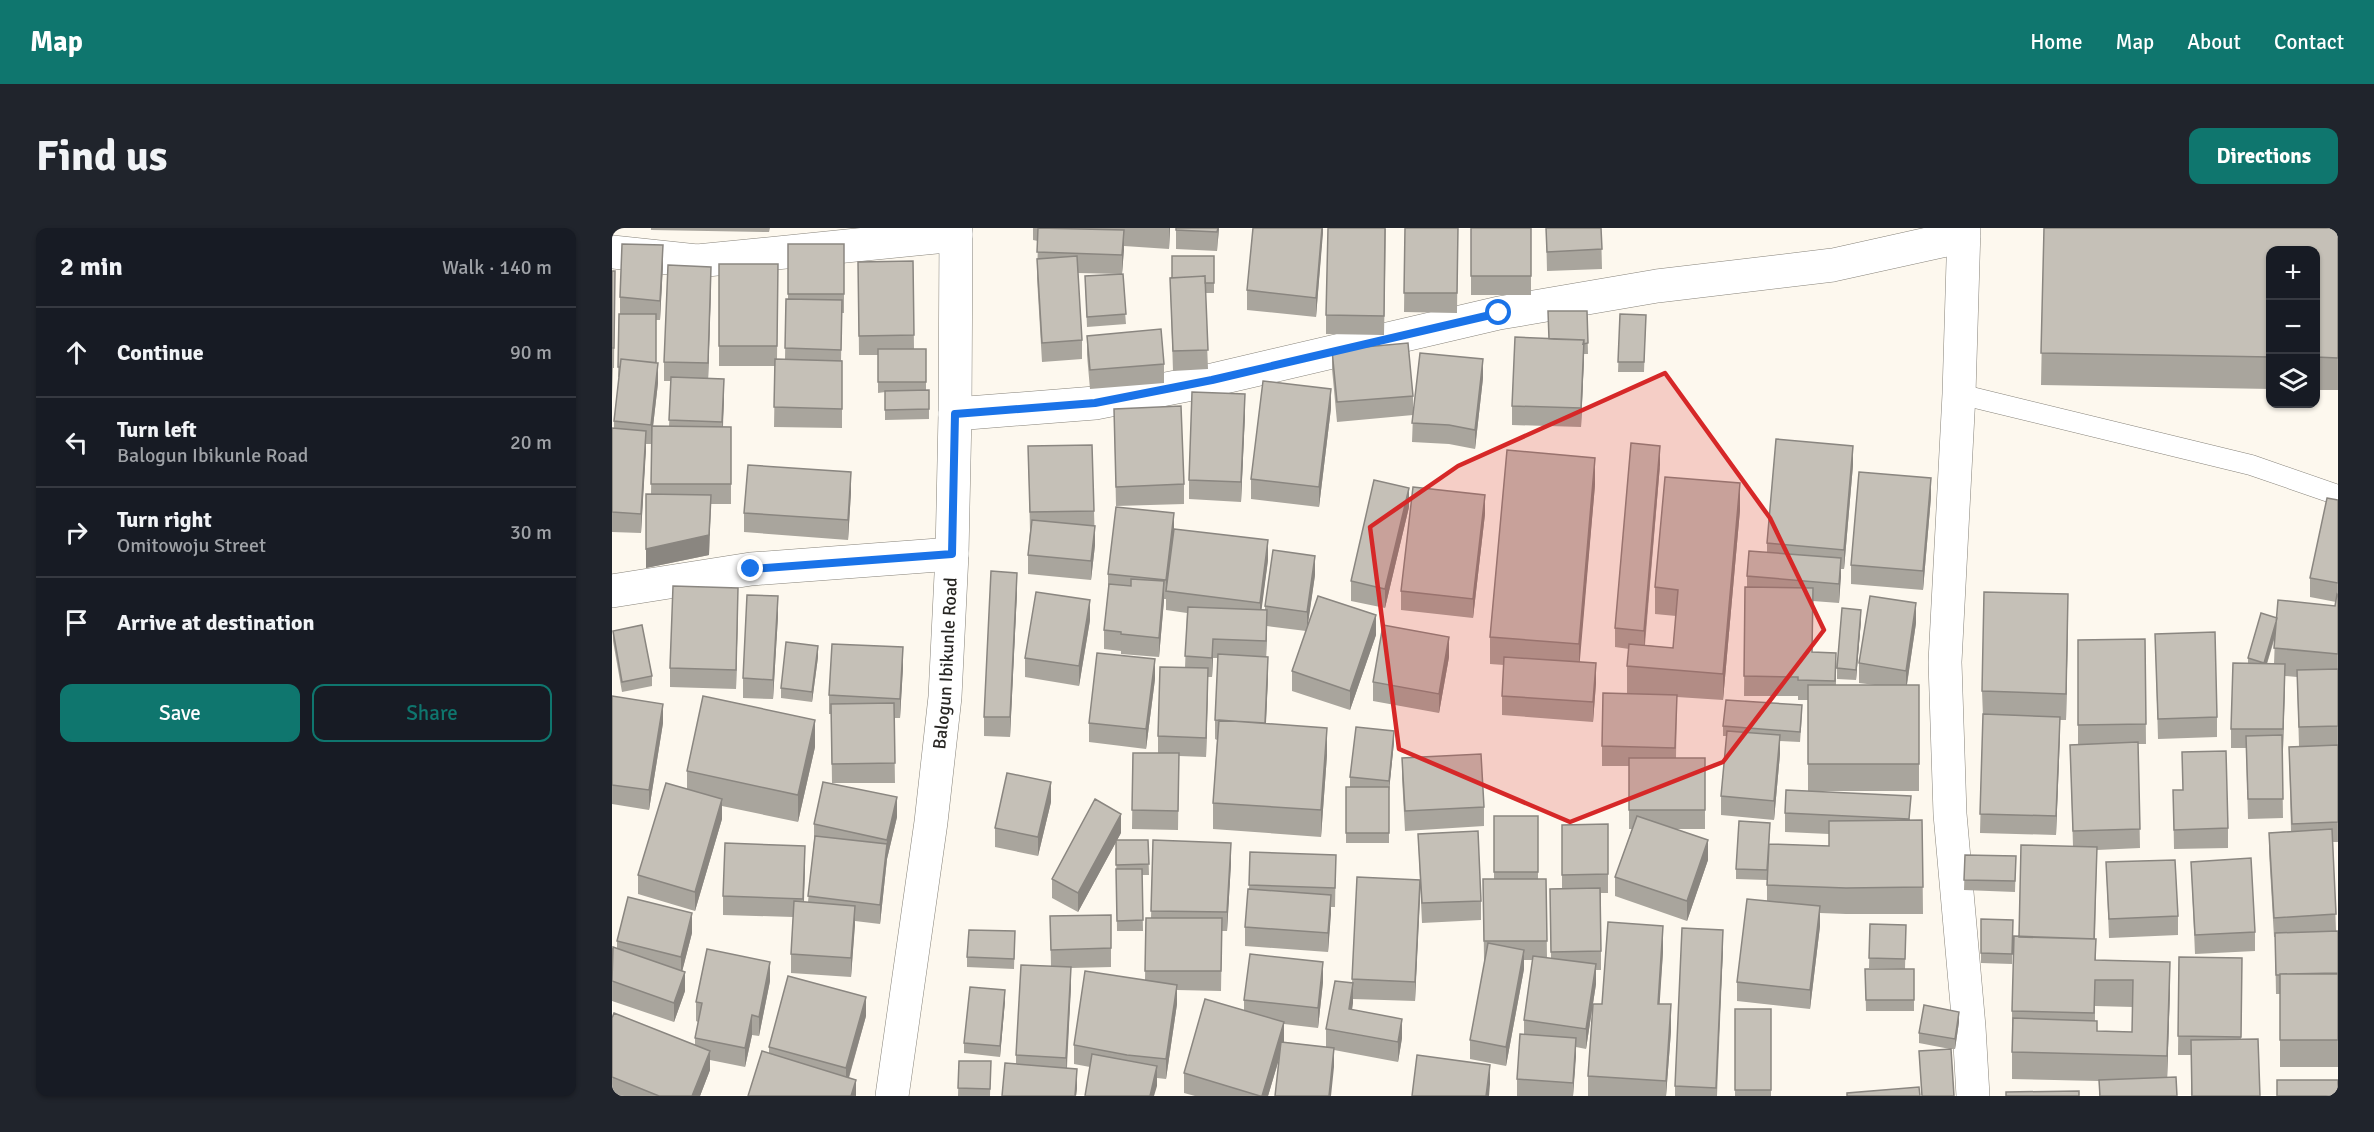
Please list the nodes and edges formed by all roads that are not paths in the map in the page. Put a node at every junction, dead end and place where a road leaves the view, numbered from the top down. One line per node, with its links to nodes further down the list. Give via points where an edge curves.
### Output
1 (956, 232): 3 (street, via 697,261); 5 (street, Balogun Ibikunle Road)
2 (1964, 232): 4 (street); 5 (street, via 1833,265 1657,286 1499,313 1095,403)
3 (612, 252)
4 (1959, 394): 6 (lane, via 2251,465); 10 (street, via 1945,662 1950,814)
5 (955, 414): 7 (street, Balogun Ibikunle Road)
6 (2338, 495)
7 (952, 554): 8 (street, via 751,569); 9 (street, Balogun Ibikunle Road, via 945,697)
8 (612, 591)
9 (892, 1096)
10 (1973, 1096)

